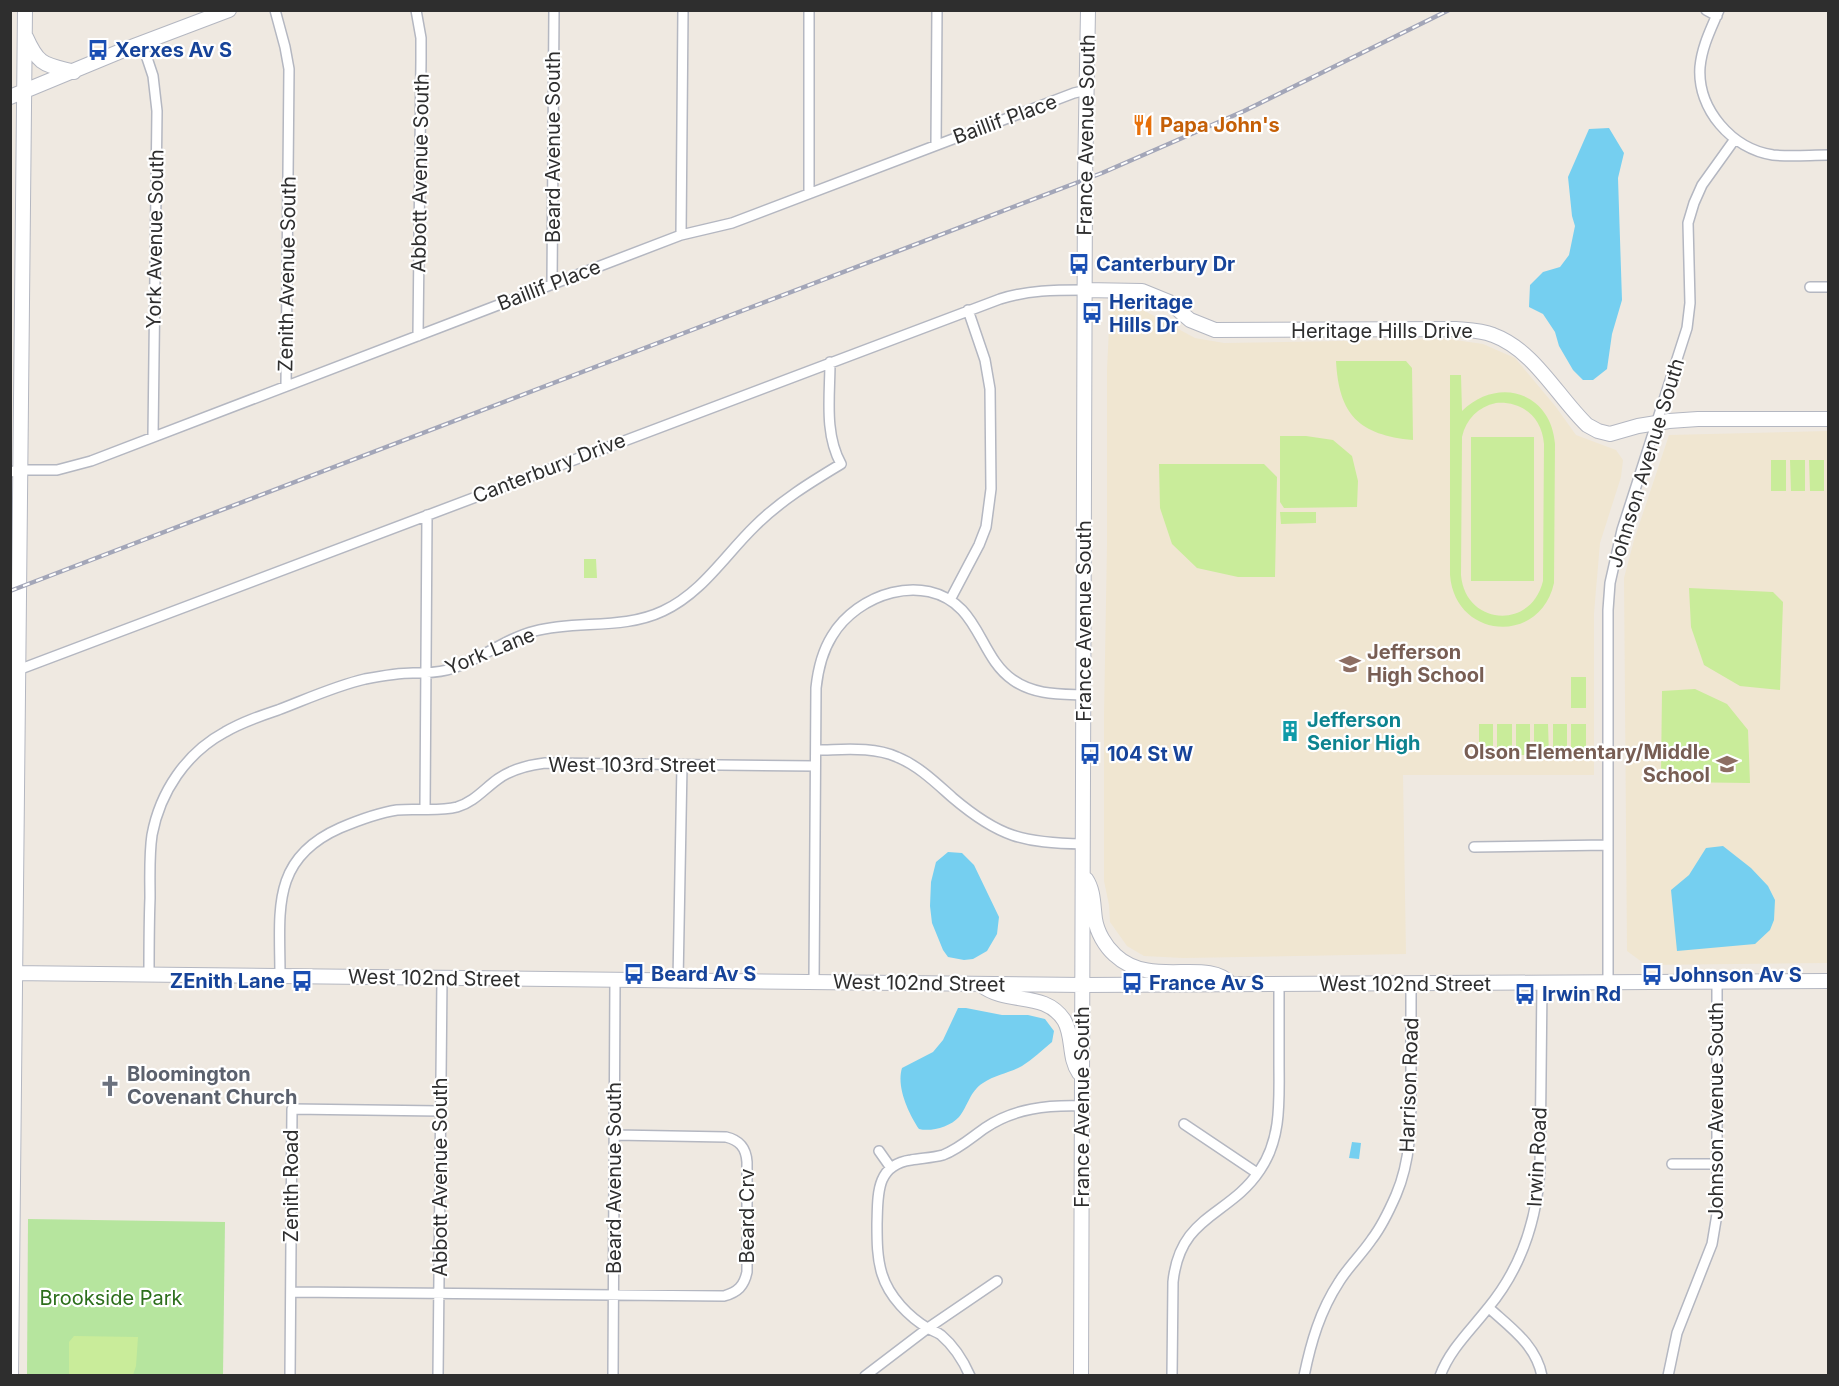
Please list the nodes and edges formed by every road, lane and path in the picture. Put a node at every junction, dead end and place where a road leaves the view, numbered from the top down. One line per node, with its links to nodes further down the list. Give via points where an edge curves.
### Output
1 (25, 10): 12 (street)
2 (229, 10): 13 (street)
3 (275, 10): 29 (street, Zenith Avenue South, via 289,69)
4 (416, 10): 27 (street, Abbott Avenue South, via 421,38)
5 (555, 10): 22 (street, Beard Avenue South)
6 (683, 10): 21 (street)
7 (809, 10): 20 (street)
8 (936, 10): 18 (street)
9 (1088, 10): 15 (street, France Avenue South)
10 (1706, 10): 11 (street)
11 (1718, 13): 17 (street, via 1702,53 1702,85 1713,116)
12 (25, 34): 14 (street, via 44,64); 16 (street)
13 (142, 43): 14 (street); 32 (street, York Avenue South, via 153,76 157,111)
14 (74, 72): 16 (street)
15 (1088, 90): 18 (street, Baillif Place); 25 (street, France Avenue South)
16 (17, 94): 33 (street)
17 (1735, 139): 19 (street, via 1772,154); 31 (street, Johnson Avenue South, via 1702,185 1688,223 1687,328)
18 (936, 145): 20 (street, Baillif Place)
19 (1828, 155)
20 (808, 193): 21 (street, Baillif Place, via 732,223)
21 (681, 235): 22 (street, Baillif Place)
22 (552, 284): 27 (street, Baillif Place)
23 (1810, 287): 24 (street)
24 (1828, 287)
25 (1084, 290): 26 (street, Canterbury Drive, via 1017,293); 31 (street, Heritage Hills Drive, via 1142,291 1169,302 1190,320 1215,330 1474,330 1492,334 1523,353 1578,416 1598,431 1610,434); 38 (street, France Avenue South)
26 (968, 310): 28 (street, Canterbury Drive); 35 (street, via 990,389 991,489 980,545)
27 (418, 336): 29 (street, Baillif Place)
28 (830, 362): 34 (street, Canterbury Drive); 37 (street, York Lane, via 830,427 834,452 841,464 757,523 699,587 664,611 644,619 535,631 448,670)
29 (286, 386): 32 (street, Baillif Place)
30 (1828, 419): 31 (street, Heritage Hills Drive, via 1698,419)
31 (1656, 423): 44 (street, Johnson Avenue South, via 1610,583)
32 (153, 437): 33 (street, Baillif Place, via 75,466)
33 (15, 471): 36 (street)
34 (427, 514): 36 (street, Canterbury Drive); 37 (street)
35 (950, 600): 38 (street, via 972,622 991,657 1013,680 1042,693); 39 (street, via 917,590 895,591 860,606 846,619 825,647 818,669)
36 (18, 670): 47 (street)
37 (426, 674): 42 (street); 48 (street, York Lane, via 389,675 341,686 224,732 190,759 164,795 152,837)
38 (1083, 695): 43 (street, France Avenue South)
39 (816, 750): 41 (street); 43 (street, via 878,751 896,756 999,831 1036,842)
40 (682, 765): 41 (street, West 103rd Street); 42 (street, West 103rd Street, via 529,765 499,778 466,804); 52 (street)
41 (815, 766): 54 (street)
42 (425, 809): 49 (street, via 366,817 308,847 287,876 283,892)
43 (1083, 844): 46 (street, France Avenue South)
44 (1608, 845): 45 (street); 55 (street, Johnson Avenue South)
45 (1474, 847)
46 (1083, 875): 59 (street, via 1090,886 1097,927 1119,959 1156,973 1218,974); 62 (street, France Avenue South)
47 (13, 974): 48 (street, West 102nd Street); 79 (street)
48 (149, 975): 49 (street, West 102nd Street)
49 (280, 976): 50 (street, West 102nd Street)
50 (442, 978): 51 (street, West 102nd Street); 65 (street, Abbott Avenue South)
51 (615, 980): 52 (street, West 102nd Street); 67 (street, Beard Avenue South)
52 (678, 981): 54 (street, West 102nd Street)
53 (1828, 981): 56 (street, West 102nd Street)
54 (814, 982): 58 (street, West 102nd Street)
55 (1608, 982): 56 (street, West 102nd Street); 57 (street, West 102nd Street)
56 (1717, 982): 70 (street, Johnson Avenue South)
57 (1542, 983): 61 (street, West 102nd Street); 77 (street, Irwin Road, via 1538,1193 1527,1243)
58 (979, 984): 62 (street, West 102nd Street); 63 (street, via 1002,996 1044,1003 1057,1012 1070,1034 1075,1066)
59 (1231, 984): 60 (street, West 102nd Street); 62 (street, West 102nd Street)
60 (1279, 984): 61 (street, West 102nd Street); 72 (street, via 1277,1130)
61 (1412, 984): 87 (street, Harrison Road, via 1410,1133 1405,1168 1386,1217 1327,1302)
62 (1083, 985): 63 (street, France Avenue South)
63 (1082, 1076): 64 (street, France Avenue South)
64 (1082, 1106): 71 (street, via 1023,1111 987,1126 943,1155 902,1162); 85 (street, France Avenue South)
65 (440, 1111): 74 (street, Zenith Road, via 292,1109); 75 (street, Abbott Avenue South)
66 (1184, 1124): 72 (street)
67 (615, 1135): 76 (street, Beard Avenue South); 76 (street, Beard Crv, via 726,1137 741,1145 747,1162 747,1272 741,1289 724,1296)
68 (879, 1151): 71 (street)
69 (1672, 1164): 70 (street)
70 (1717, 1164): 90 (street, Johnson Avenue South, via 1716,1229 1677,1334)
71 (891, 1168): 78 (street, via 878,1193 879,1261 894,1297)
72 (1257, 1173): 86 (street, via 1247,1186 1195,1228 1179,1253 1173,1282)
73 (997, 1281): 78 (street)
74 (291, 1292): 75 (street, Beard Crv); 80 (street, Zenith Road)
75 (440, 1293): 76 (street, Beard Crv); 81 (street, Abbott Avenue South)
76 (614, 1295): 82 (street, Beard Avenue South)
77 (1489, 1308): 88 (street, Irwin Road, via 1451,1354); 89 (street, via 1530,1346)
78 (928, 1328): 83 (street); 84 (street, via 953,1347)
79 (11, 1376)
80 (290, 1376)
81 (438, 1376)
82 (613, 1376)
83 (865, 1376)
84 (970, 1376)
85 (1081, 1376)
86 (1172, 1376)
87 (1304, 1376)
88 (1440, 1376)
89 (1542, 1376)
90 (1668, 1376)

